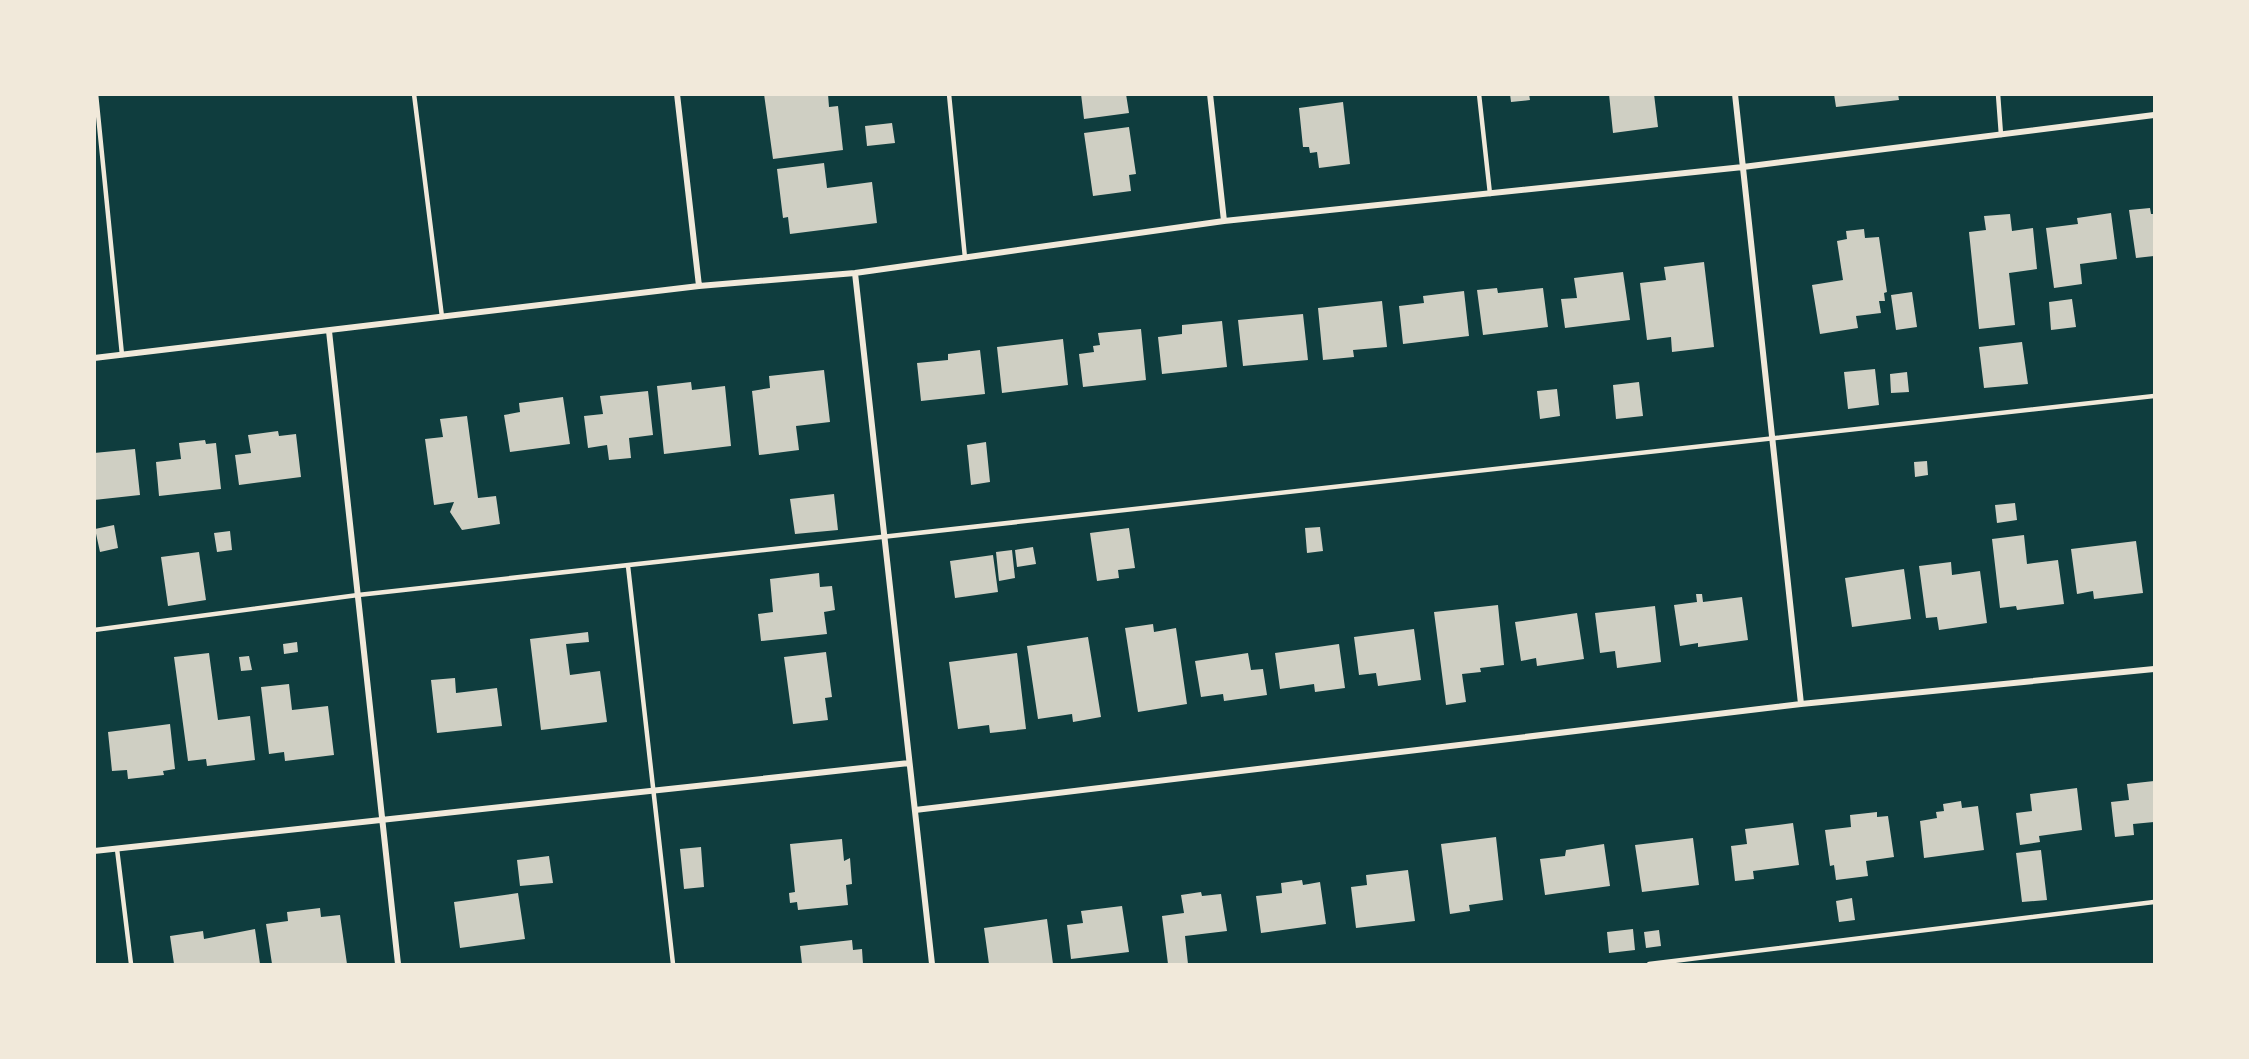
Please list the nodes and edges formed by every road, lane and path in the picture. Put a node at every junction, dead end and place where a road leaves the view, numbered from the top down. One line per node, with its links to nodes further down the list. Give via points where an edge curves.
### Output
1 (96, 94): 19 (lane)
2 (414, 94): 17 (lane)
3 (677, 94): 16 (street)
4 (949, 94): 14 (lane)
5 (1210, 94): 13 (street)
6 (1479, 94): 12 (lane)
7 (1735, 94): 11 (street)
8 (1998, 94): 10 (lane)
9 (2154, 116): 10 (street)
10 (2001, 135): 11 (street)
11 (1743, 167): 12 (street); 22 (street)
12 (1490, 194): 13 (street)
13 (1224, 221): 14 (street)
14 (965, 258): 15 (street)
15 (855, 273): 16 (street); 23 (street)
16 (699, 286): 17 (street)
17 (442, 317): 18 (street)
18 (329, 331): 19 (street); 25 (street)
19 (122, 355): 20 (street)
20 (94, 358)
21 (2154, 396): 22 (lane)
22 (1772, 438): 23 (lane); 28 (street)
23 (885, 538): 24 (lane); 29 (street)
24 (628, 566): 25 (lane); 30 (lane)
25 (358, 596): 26 (lane); 32 (street)
26 (94, 630)
27 (2154, 669): 28 (street)
28 (1801, 704): 31 (street)
29 (909, 763): 30 (street); 31 (street)
30 (652, 790): 32 (street); 38 (lane)
31 (915, 810): 39 (street)
32 (382, 819): 33 (street); 37 (street)
33 (117, 849): 34 (street); 36 (lane)
34 (94, 851)
35 (2154, 902): 40 (lane)
36 (131, 964)
37 (398, 964)
38 (673, 964)
39 (932, 964)
40 (1649, 964)

